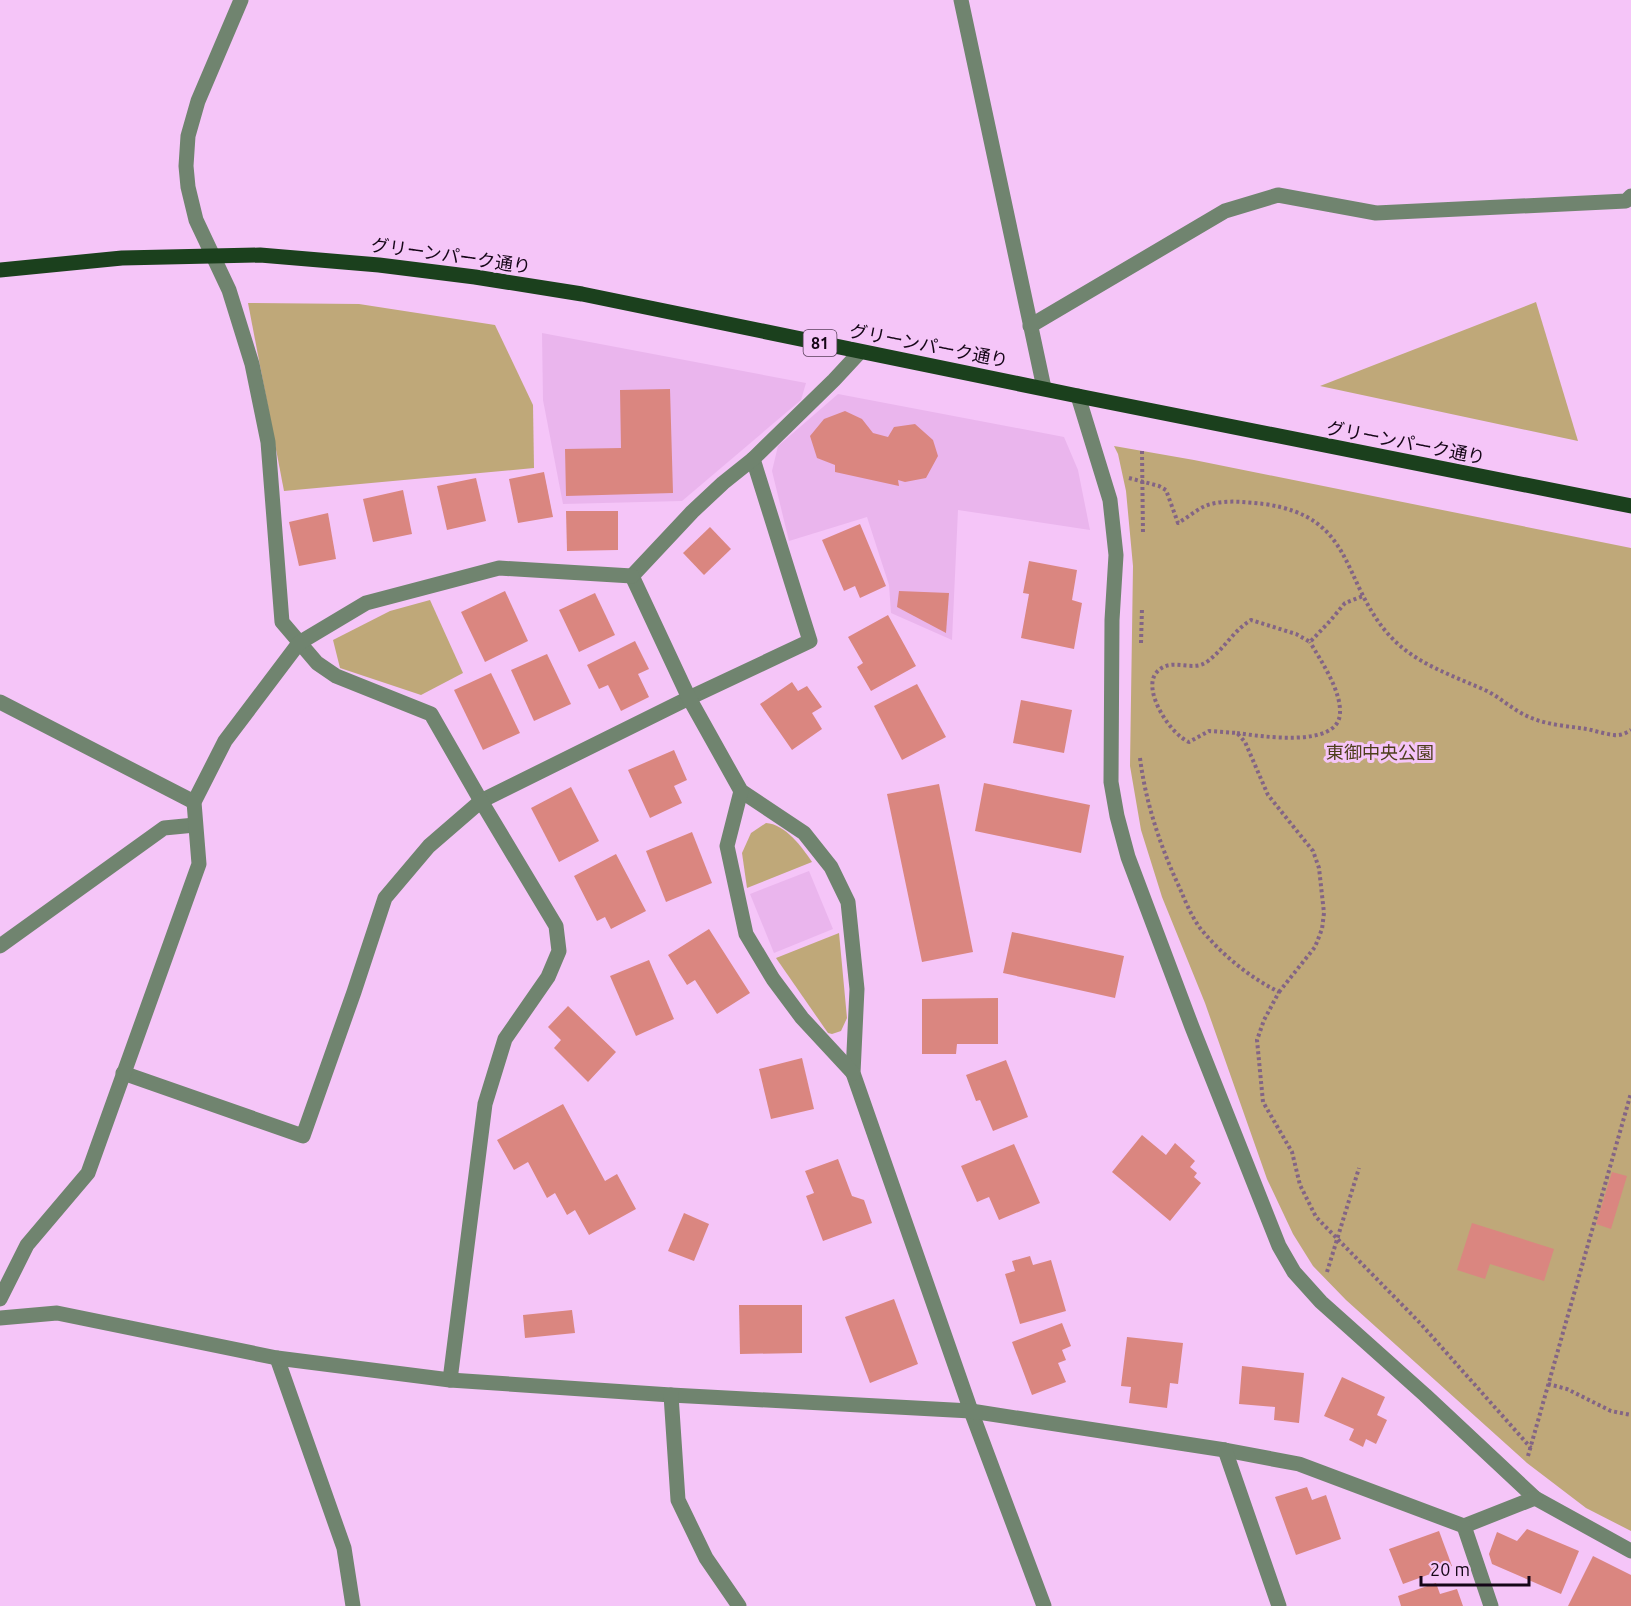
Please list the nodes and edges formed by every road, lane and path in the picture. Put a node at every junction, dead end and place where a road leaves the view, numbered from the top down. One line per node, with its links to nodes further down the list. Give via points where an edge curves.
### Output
1 (241, 0): 4 (street, via 198,101 188,136 188,187 196,220)
2 (962, 0): 6 (street)
3 (1631, 196): 6 (street, via 1626,201 1376,213 1278,195 1225,211)
4 (213, 256): 5 (main road, グリーンパーク通り / 81, via 90,260); 7 (main road, グリーンパーク通り / 81, via 281,257 475,277 582,294); 20 (street, via 229,290 252,364 268,442 282,622)
5 (0, 270)
6 (1030, 326): 8 (street)
7 (860, 352): 8 (main road, グリーンパーク通り / 81); 11 (street)
8 (1044, 388): 9 (main road, グリーンパーク通り / 81)
9 (1078, 396): 14 (main road, グリーンパーク通り / 81); 50 (street, via 1110,500 1116,555 1111,782 1117,816 1128,857 1279,1246 1294,1272 1322,1302)
10 (1142, 451): 13 (path)
11 (753, 459): 16 (street, via 692,512); 22 (street, via 810,641)
12 (1123, 476): 13 (path)
13 (1141, 481): 15 (path); 17 (path, via 1166,490 1178,524 1205,506 1230,502 1294,510 1315,521 1331,536)
14 (1631, 506)
15 (1143, 545)
16 (632, 576): 20 (street, via 499,568 366,603); 22 (street)
17 (1363, 596): 19 (path, via 1344,603); 24 (path, via 1382,626 1406,651 1525,715 1550,724 1616,735)
18 (1142, 602): 21 (path)
19 (1310, 642): 25 (path, via 1330,675 1337,698 1340,714 1334,728 1305,737 1263,738); 25 (path, via 1251,620 1208,662 1200,666 1171,664 1155,675 1155,701 1180,739 1189,742 1209,731)
20 (299, 643): 28 (street, via 316,663 336,676 431,714); 29 (street, via 225,741)
21 (1141, 648)
22 (689, 698): 27 (street); 28 (street)
23 (0, 702): 29 (street)
24 (1631, 730)
25 (1237, 733): 32 (path, via 1245,742 1268,795 1313,851 1319,868 1322,929 1315,947)
26 (1139, 751): 32 (path, via 1154,823 1190,911 1230,959)
27 (741, 790): 34 (street, via 727,846 746,934 772,979 802,1018); 34 (street, via 804,833 831,867 848,902 857,989)
28 (481, 801): 33 (street, via 429,846 385,898 303,1136); 42 (street, via 556,926 559,951 548,977 505,1039 485,1104)
29 (194, 802): 30 (street)
30 (195, 825): 31 (street, via 164,828); 33 (street, via 200,864)
31 (0, 946)
32 (1279, 992): 37 (path, via 1257,1040 1263,1102 1292,1152 1300,1185 1316,1217)
33 (123, 1073): 39 (street, via 88,1173 27,1245)
34 (853, 1073): 45 (street)
35 (1631, 1093): 43 (path)
36 (1359, 1168): 37 (path)
37 (1337, 1239): 38 (path); 47 (path, via 1420,1323)
38 (1325, 1278)
39 (0, 1299)
40 (0, 1318): 41 (street, via 57,1313)
41 (277, 1358): 42 (street); 53 (street, via 344,1548)
42 (450, 1380): 44 (street)
43 (1548, 1384): 46 (path, via 1611,1411); 47 (path)
44 (671, 1395): 45 (street); 54 (street, via 678,1500 706,1558)
45 (971, 1411): 48 (street); 55 (street)
46 (1631, 1415)
47 (1530, 1448): 49 (path)
48 (1225, 1450): 51 (street, via 1299,1464); 56 (street)
49 (1527, 1463)
50 (1535, 1498): 51 (street); 52 (street)
51 (1464, 1526): 57 (street)
52 (1631, 1551)
53 (353, 1606)
54 (739, 1606)
55 (1044, 1606)
56 (1279, 1606)
57 (1491, 1606)

